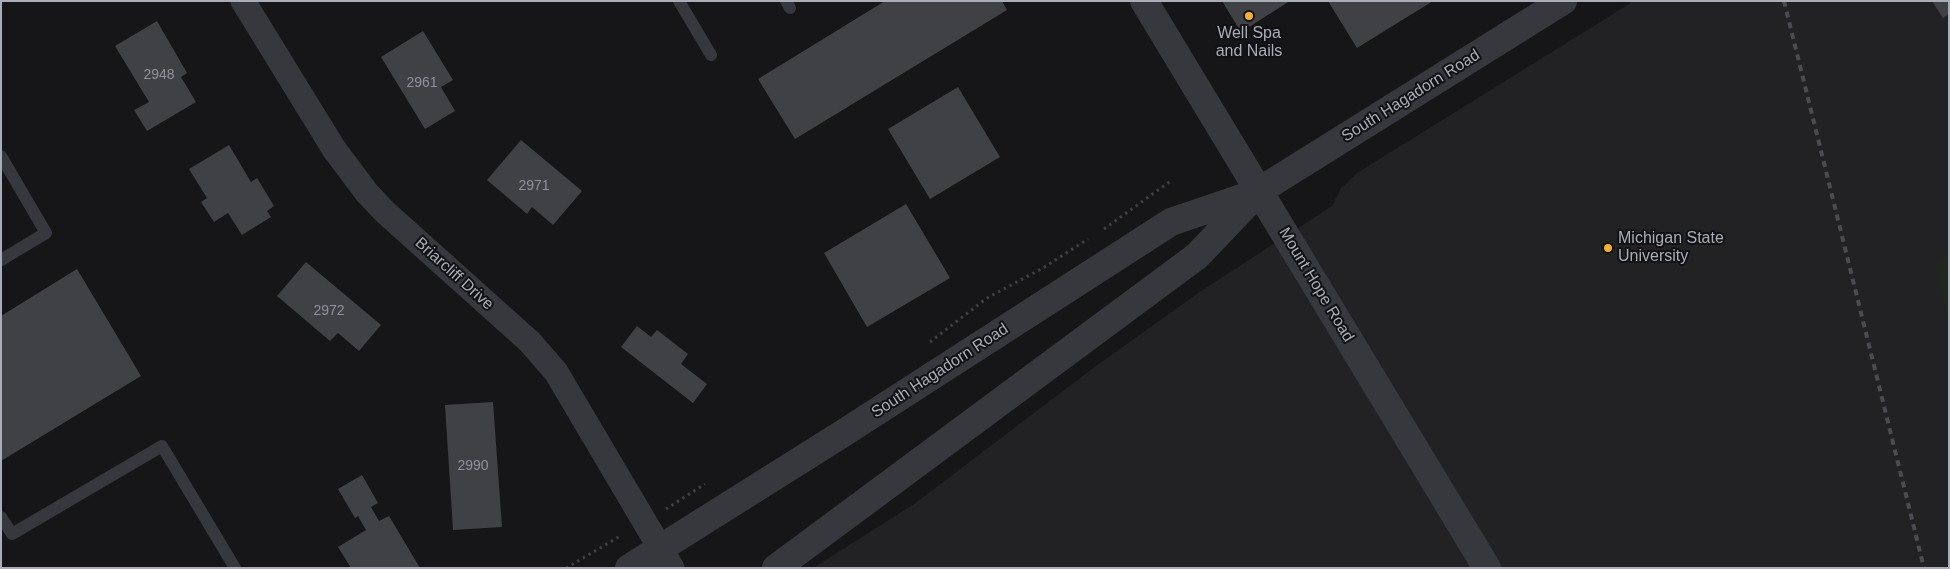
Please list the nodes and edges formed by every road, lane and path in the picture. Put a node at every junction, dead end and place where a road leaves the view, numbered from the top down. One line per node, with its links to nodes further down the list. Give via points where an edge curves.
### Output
1 (243, 1): 15 (street, Briarcliff Drive, via 334,149 367,193 530,342 556,372)
2 (679, 1): 5 (lane)
3 (1144, 1): 8 (street, Mount Hope Road)
4 (1563, 1): 8 (street, South Hagadorn Road)
5 (711, 55)
6 (1, 156): 11 (lane, via 46,233)
7 (1172, 180): 9 (path)
8 (1259, 191): 16 (street, South Hagadorn Road, via 1171,222 842,434); 20 (street, South Hagadorn Road, via 1197,256); 21 (street, Mount Hope Road)
9 (1098, 233)
10 (1090, 238): 12 (path, via 986,298)
11 (1, 260)
12 (928, 343)
13 (710, 481): 15 (path)
14 (1, 517): 17 (lane, via 12,534 162,446)
15 (645, 521): 16 (street, Briarcliff Drive); 18 (path)
16 (667, 558): 19 (street, South Hagadorn Road)
17 (235, 568)
18 (566, 568)
19 (629, 568)
20 (776, 568)
21 (1487, 568)

